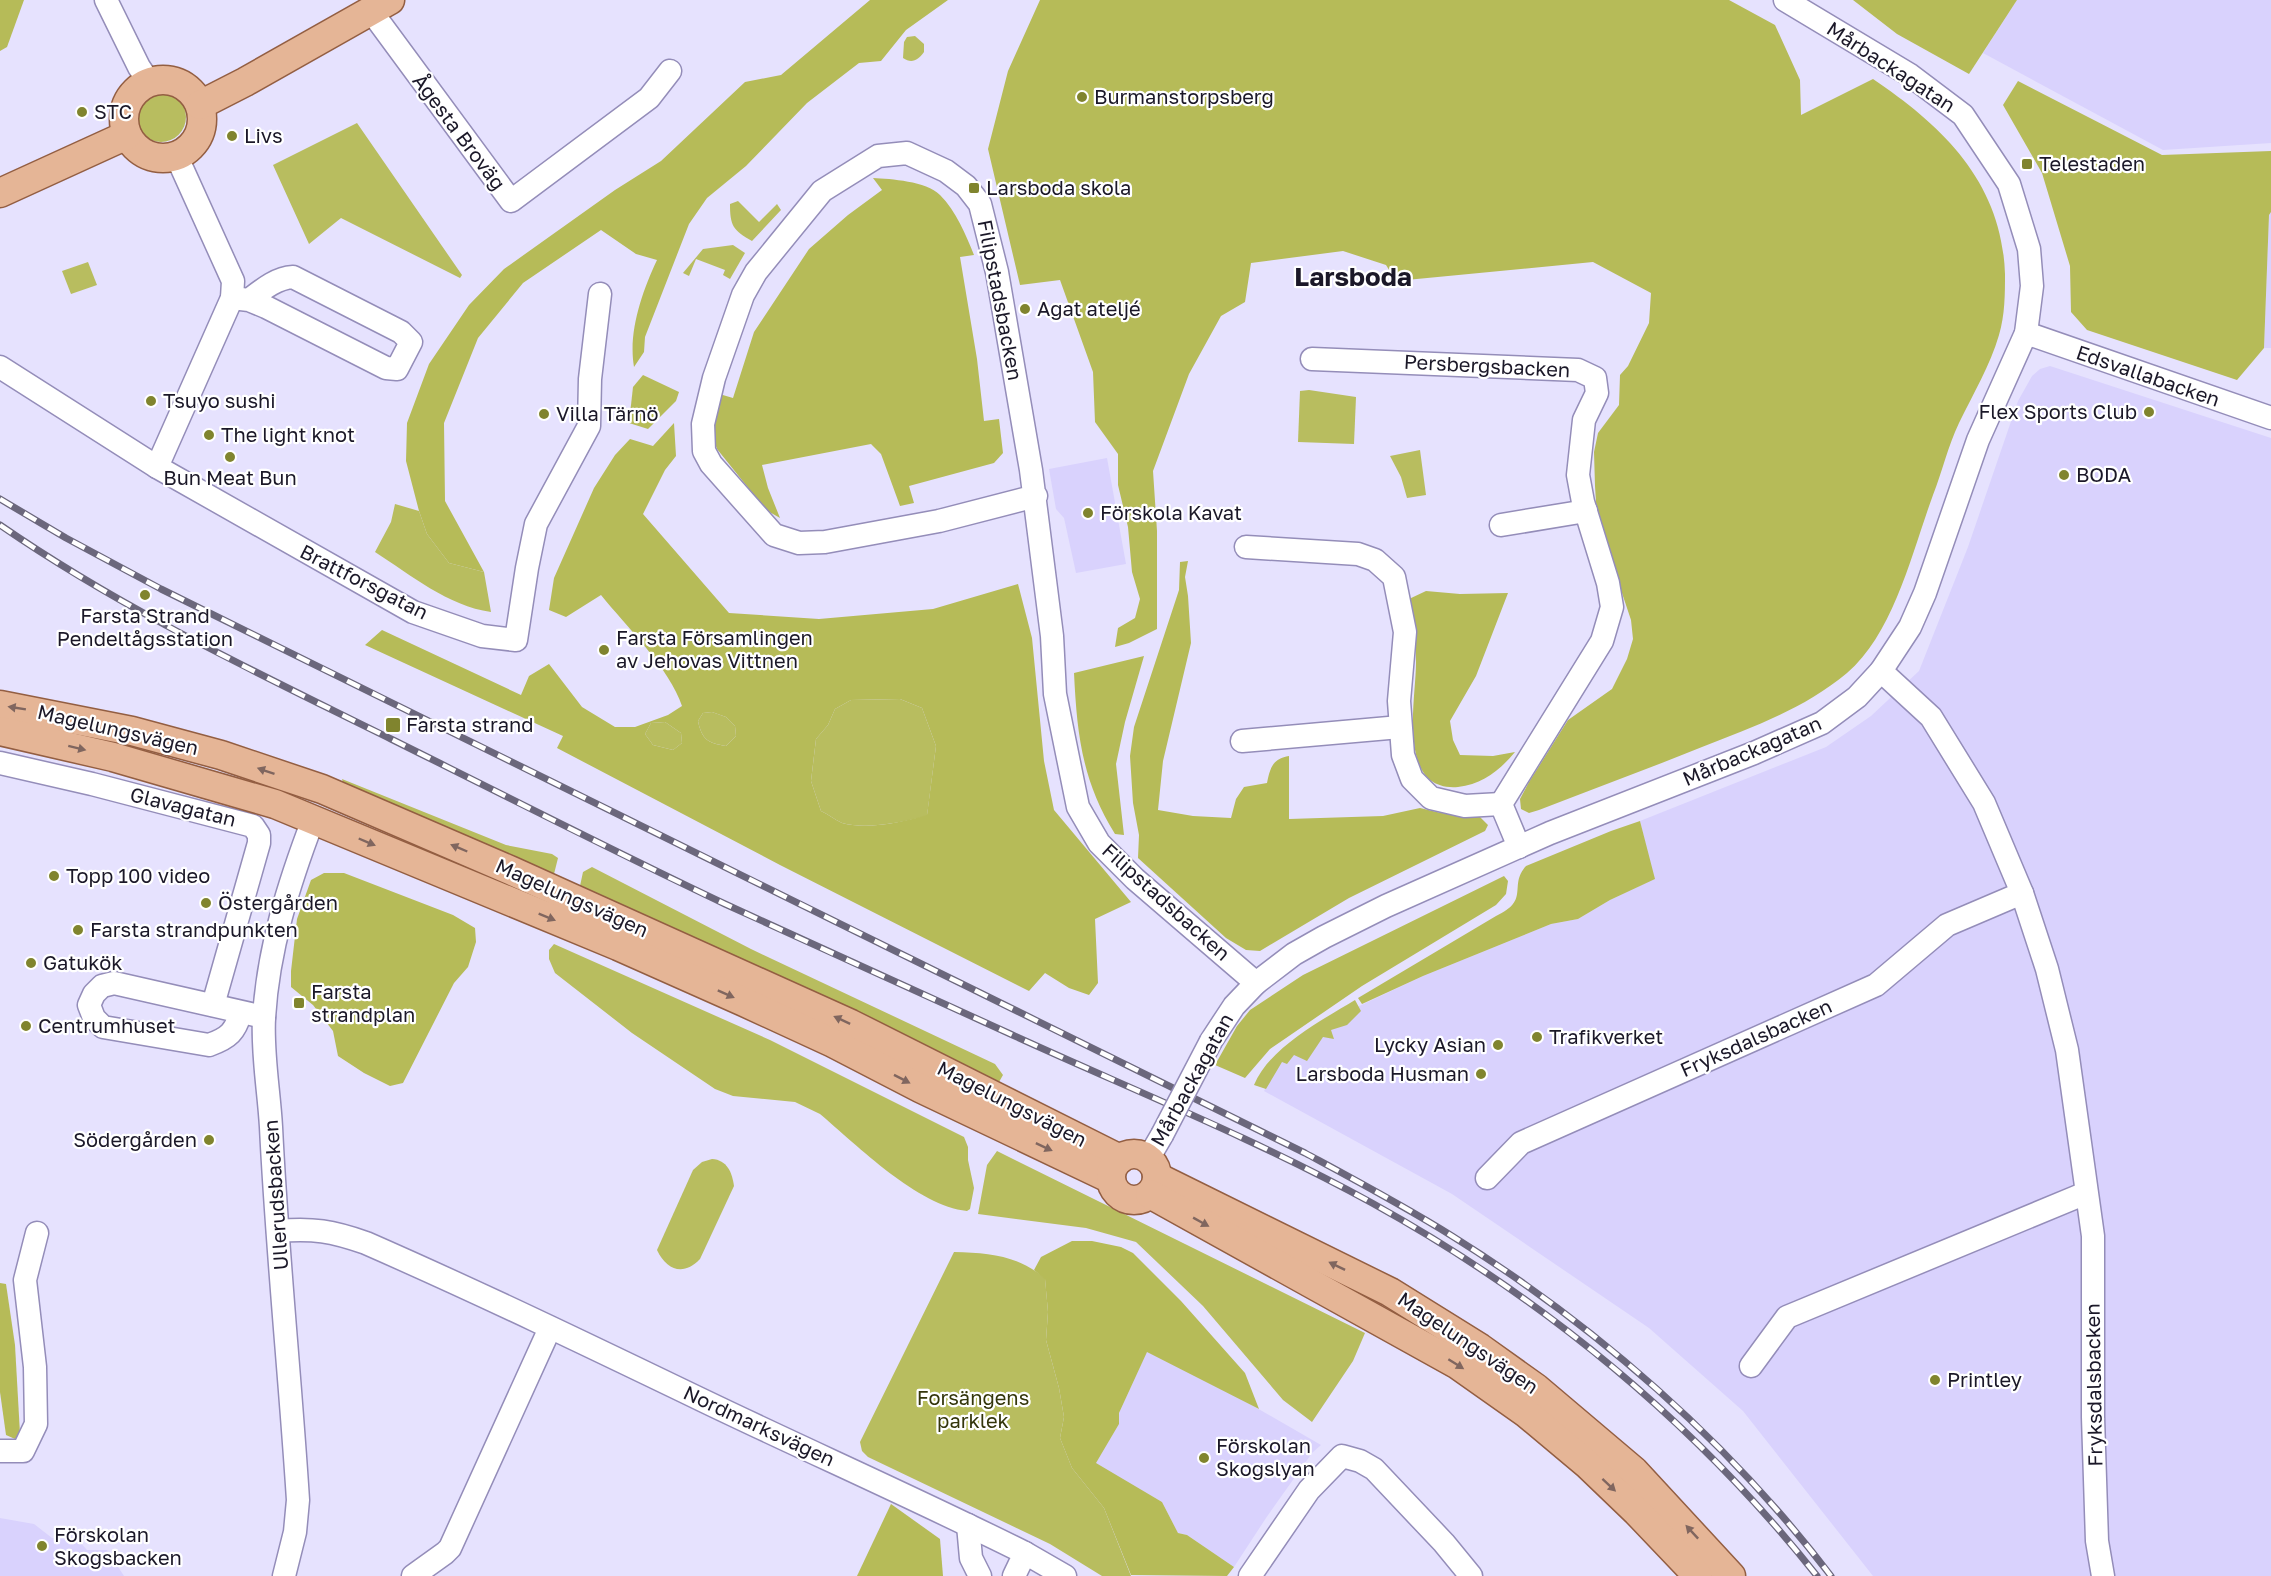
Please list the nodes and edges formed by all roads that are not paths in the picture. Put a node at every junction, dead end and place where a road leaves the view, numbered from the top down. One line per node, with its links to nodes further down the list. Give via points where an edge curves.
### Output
1 (106, 0): 5 (street)
2 (1785, 0): 12 (street, Mårbackagatan, via 1910,75 1963,115 2009,184 2020,216 2029,249 2032,286)
3 (381, 6): 4 (street, Ågesta Broväg, via 511,201 649,98); 6 (main road, Ågesta Broväg)
4 (670, 71)
5 (149, 82): 6 (main road, via 167,80 181,84); 7 (main road, via 127,102 123,120)
6 (200, 105): 8 (main road, via 202,124 196,140)
7 (127, 135): 8 (main road, via 138,149 153,157); 9 (main road)
8 (176, 155): 11 (street)
9 (0, 193)
10 (600, 294): 16 (street, Brattforsgatan, via 590,379 590,426 536,524 516,640 482,636 413,612)
11 (240, 299): 11 (street, via 293,277 402,332 411,342 397,369 386,368 266,307); 16 (street)
12 (2026, 333): 15 (street, Edsvallabacken); 21 (street, Mårbackagatan, via 1978,440 1925,594)
13 (1312, 359): 18 (street, Persbergsbacken, via 1578,370 1595,378 1597,393 1584,420 1578,475)
14 (0, 367): 16 (street, Brattforsgatan)
15 (2271, 418)
16 (157, 466)
17 (1036, 496): 17 (street, Filipstadsbacken, via 997,272 980,204 966,186 927,161 907,153 878,156 822,191 756,272 743,295 714,378 703,424 704,451 774,535 799,543 825,542 939,521); 32 (street, Filipstadsbacken, via 1055,694 1078,807 1099,843 1135,879)
18 (1586, 511): 19 (street); 28 (street, Persbergsbacken, via 1612,607 1602,640)
19 (1501, 525)
20 (1246, 547): 23 (street, via 1358,554 1375,560 1394,577 1405,632)
21 (1881, 671): 30 (street, Mårbackagatan, via 1857,697 1822,723); 31 (street, Fryksdalsbacken, via 1931,717 1984,803)
22 (0, 705): 27 (main road, Magelungsvägen, one-way to 22, via 221,755 132,731)
23 (1400, 727): 25 (street); 28 (street, via 1403,756 1412,779 1431,798 1465,806)
24 (0, 731): 29 (main road, Magelungsvägen, one-way to 29, via 123,760)
25 (1242, 741)
26 (0, 763): 33 (street, Glavagatan, via 253,826 259,843)
27 (322, 789): 29 (main road); 37 (main road, Magelungsvägen, one-way to 27, via 841,1019)
28 (1501, 804): 30 (street)
29 (313, 819): 35 (street, Ullerudsbacken, via 275,934); 37 (main road, Magelungsvägen, one-way to 37, via 618,946 833,1043 930,1093)
30 (1519, 847): 32 (street, Mårbackagatan, via 1324,937)
31 (2022, 892): 38 (street, Fryksdalsbacken, via 1947,926 1876,985 1521,1143); 39 (street, Fryksdalsbacken, via 2067,1050)
32 (1256, 983): 36 (street, Mårbackagatan, bridge, via 1234,1006 1211,1041)
33 (213, 1005): 34 (street); 34 (street, via 114,983 102,986 89,1005 103,1027 209,1045 224,1040 236,1027)
34 (241, 1012): 35 (street)
35 (264, 1017): 40 (street, Ullerudsbacken)
36 (1154, 1166): 37 (main road, Magelungsvägen, via 1134,1154); 37 (main road, Magelungsvägen, via 1139,1200 1126,1199 1115,1191); 54 (main road, Magelungsvägen, one-way to 54, via 1526,1413 1587,1464); 55 (main road, Magelungsvägen, one-way to 36, via 1634,1472 1536,1388 1480,1348 1390,1292)
37 (1115, 1169)
38 (1487, 1178)
39 (2086, 1193): 43 (street, via 1787,1317); 56 (street, Fryksdalsbacken, via 2093,1236 2093,1417 2097,1541)
40 (278, 1231): 42 (street, Nordmarksvägen, via 319,1229 341,1234); 47 (street, Ullerudsbacken, via 298,1500)
41 (38, 1233): 44 (street, via 25,1280 36,1424 23,1450)
42 (550, 1328): 45 (street, Nordmarksvägen); 48 (street, via 450,1548)
43 (1751, 1366)
44 (0, 1451)
45 (968, 1525): 46 (street, Nordmarksvägen); 49 (street, via 971,1557)
46 (1024, 1553): 50 (street); 51 (street, Nordmarksvägen)
47 (284, 1576)
48 (413, 1576)
49 (980, 1576)
50 (1014, 1576)
51 (1065, 1576)
52 (1250, 1576): 53 (street, via 1309,1490 1342,1456 1374,1469)
53 (1471, 1576)
54 (1698, 1576)
55 (1731, 1576)
56 (2103, 1576)

